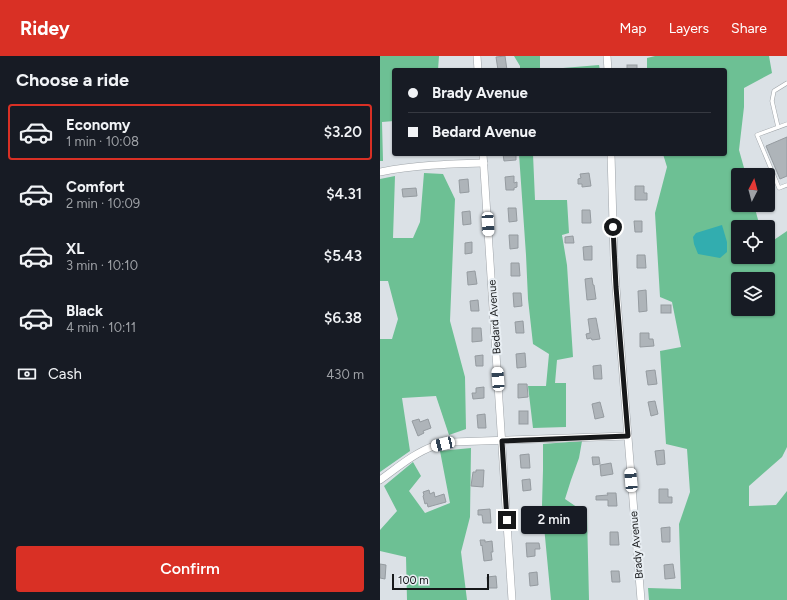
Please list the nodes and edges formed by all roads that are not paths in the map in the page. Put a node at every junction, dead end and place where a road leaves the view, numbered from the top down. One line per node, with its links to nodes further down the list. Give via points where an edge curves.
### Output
1 (477, 56): 3 (street)
2 (607, 56): 4 (street)
3 (478, 68)
4 (608, 68)
5 (787, 83): 7 (lane, via 774,90 772,101)
6 (787, 124): 7 (lane)
7 (778, 127): 12 (lane, via 757,135 778,188)
8 (483, 156): 10 (street, Bedard Avenue)
9 (611, 156): 13 (street, Brady Avenue, via 614,258)
10 (484, 163): 11 (street); 14 (street, Bedard Avenue)
11 (380, 172)
12 (787, 185)
13 (628, 436): 14 (street); 17 (street, Brady Avenue)
14 (502, 441): 15 (street, via 453,442 434,447 409,458); 16 (street, Bedard Avenue)
15 (380, 480)
16 (512, 600)
17 (641, 600)

